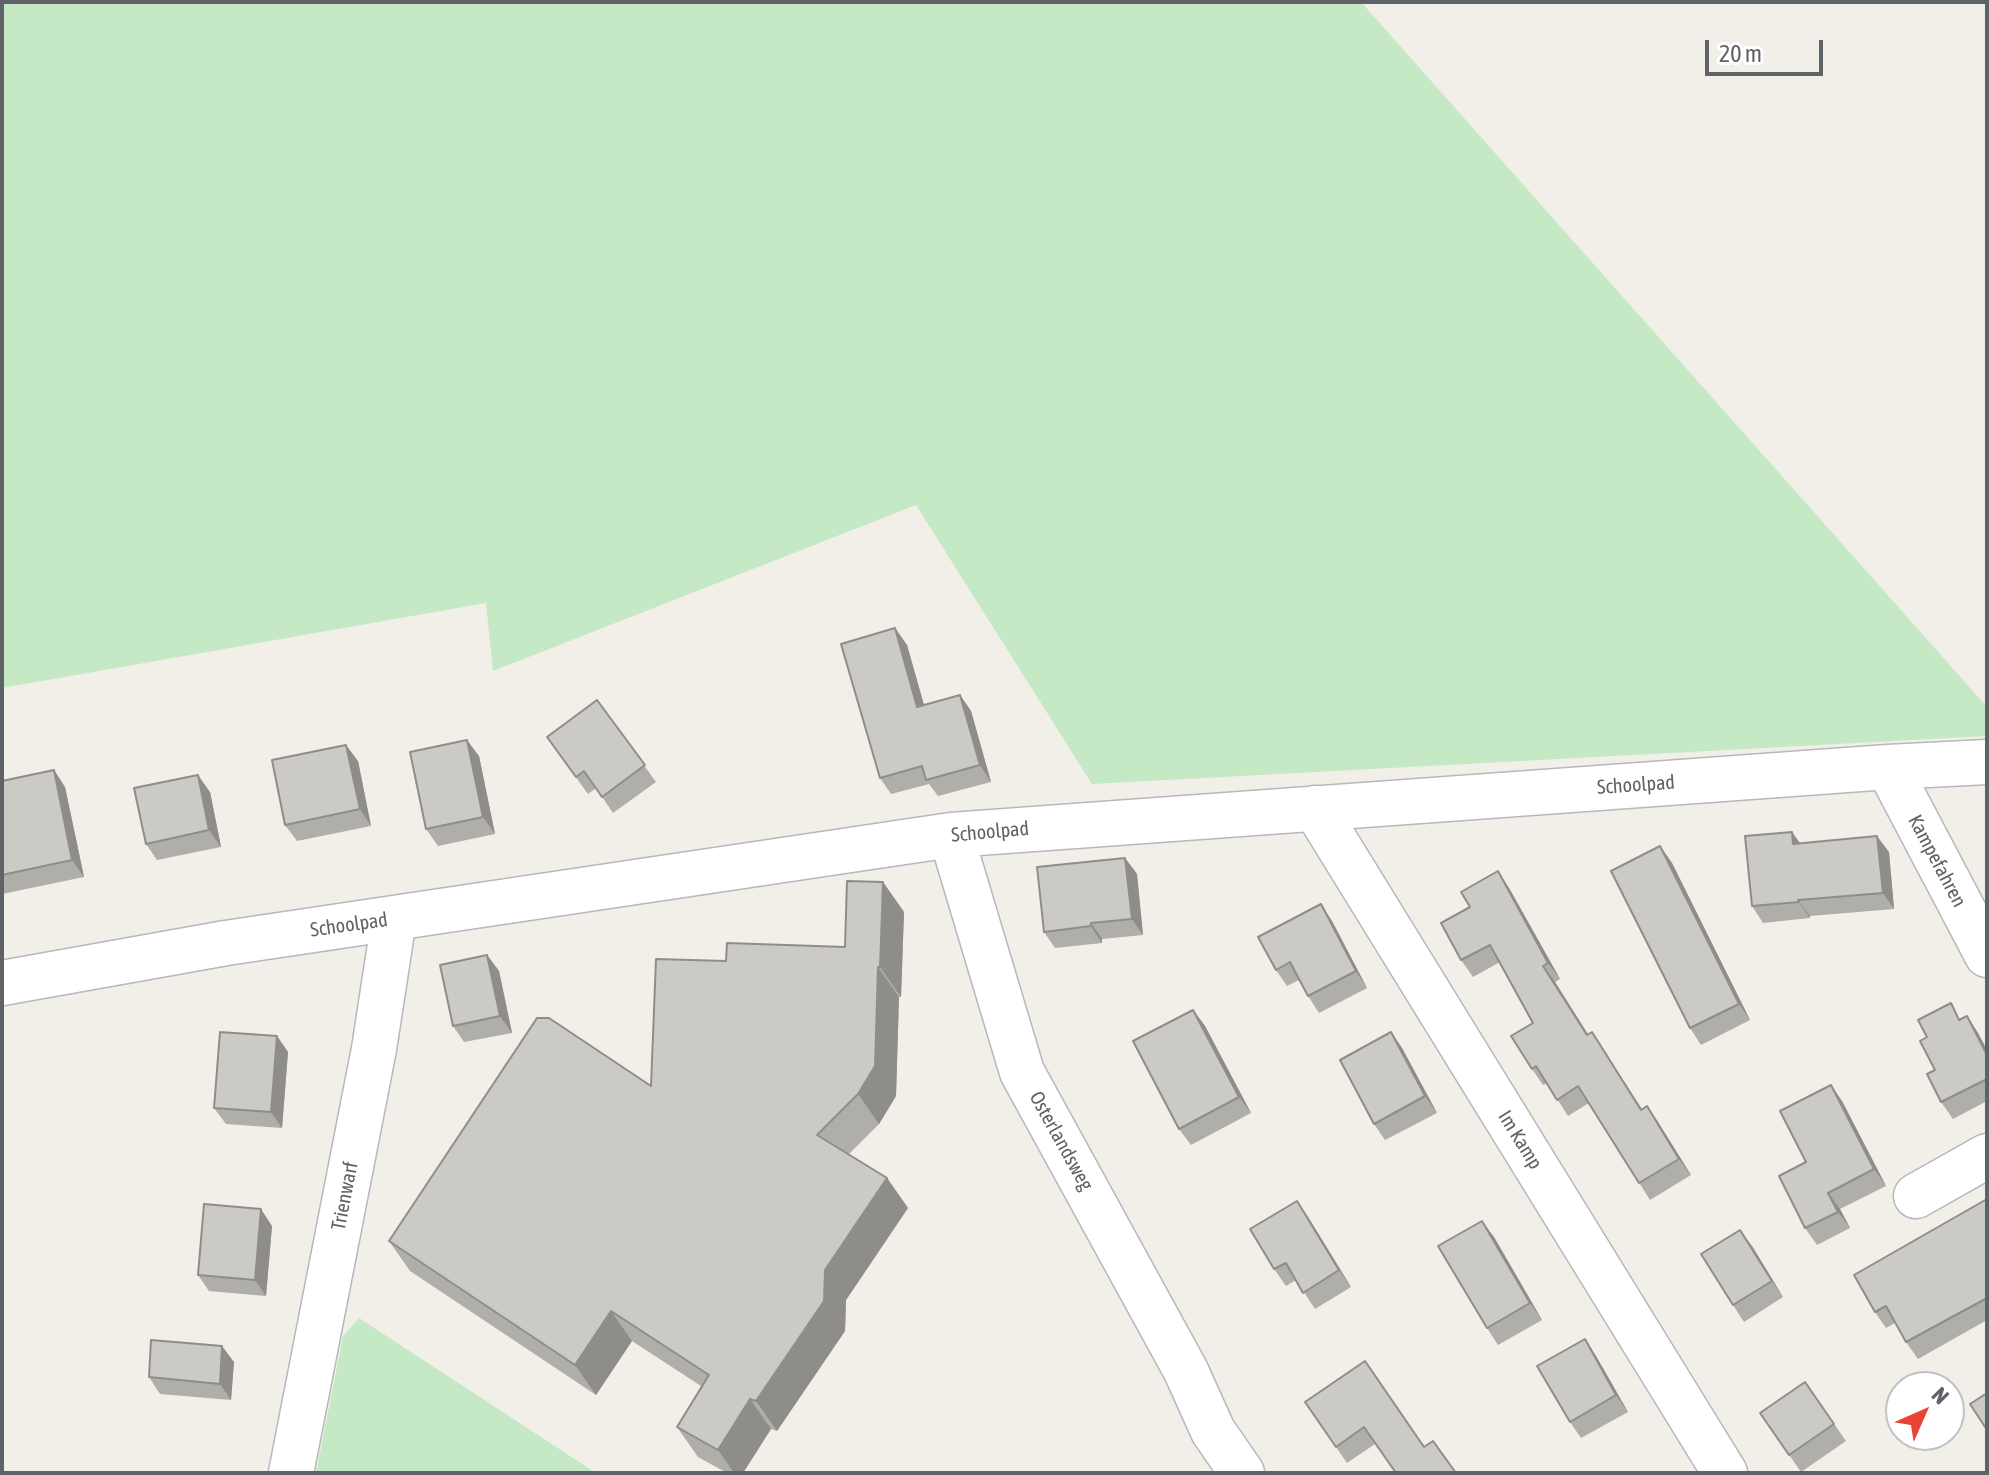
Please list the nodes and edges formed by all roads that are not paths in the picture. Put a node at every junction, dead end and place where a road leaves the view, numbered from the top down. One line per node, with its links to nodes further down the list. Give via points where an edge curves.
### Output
1 (1987, 762): 2 (street, Schoolpad)
2 (1888, 767): 3 (street, Schoolpad); 6 (street, Kampefahren)
3 (1315, 808): 4 (street, Schoolpad); 12 (street, Im Kamp)
4 (951, 835): 5 (street, Schoolpad); 11 (street, Osterlandsweg, via 1022,1072 1186,1371 1213,1431)
5 (394, 919): 7 (street, Schoolpad); 10 (street, Trienwarf, via 374,1049)
6 (1987, 955)
7 (2, 983)
8 (1987, 1156): 9 (street)
9 (1916, 1196)
10 (291, 1473)
11 (1242, 1473)
12 (1725, 1473)

